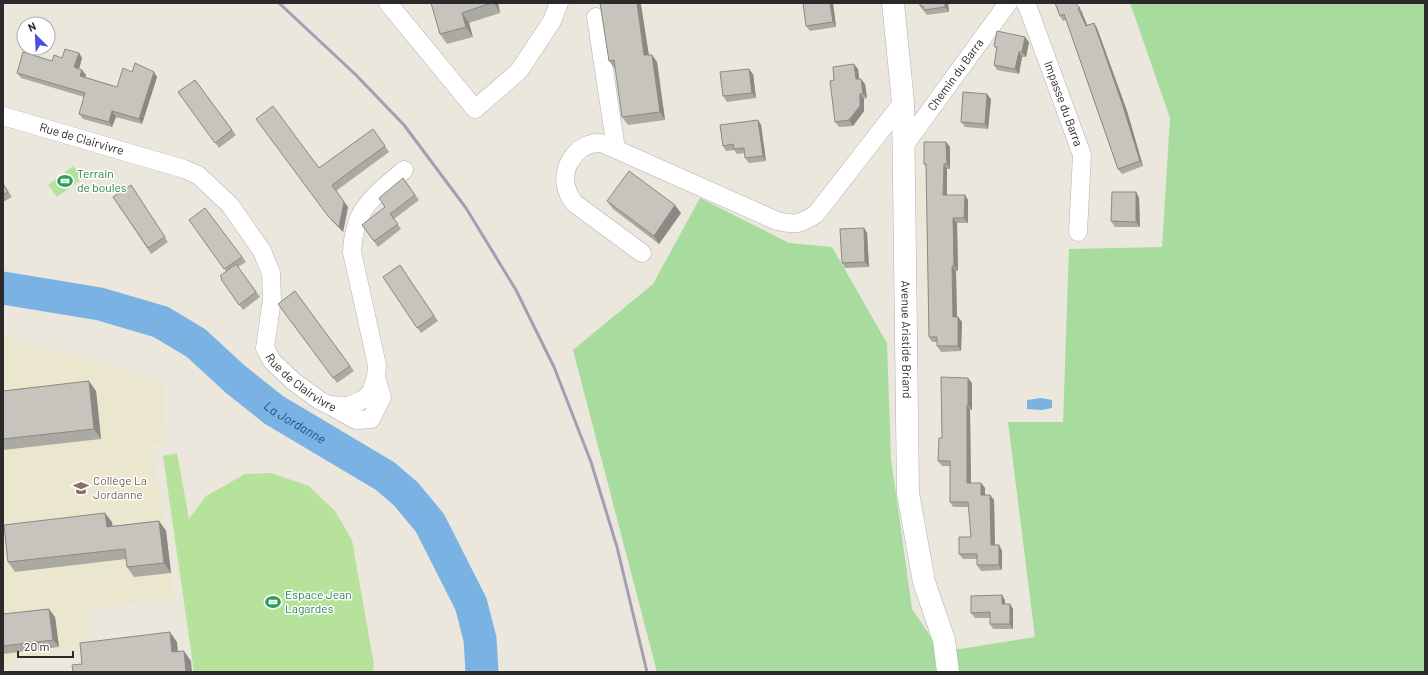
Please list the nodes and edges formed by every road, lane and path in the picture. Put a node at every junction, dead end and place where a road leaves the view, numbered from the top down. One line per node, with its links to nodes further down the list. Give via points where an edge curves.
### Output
1 (388, 3): 2 (street, via 475,108 519,71 552,21)
2 (559, 3)
3 (893, 3): 7 (main road, Avenue Aristide Briand)
4 (1008, 3): 9 (street, Chemin du Barra)
5 (1025, 3): 12 (street, Impasse du Barra, via 1082,154)
6 (596, 17): 10 (street)
7 (903, 102): 9 (main road, Avenue Aristide Briand); 10 (street, via 816,214 805,221 793,224 776,221)
8 (3, 116): 11 (street, Rue de Clairvivre, via 198,175 230,205 262,251 271,273 272,299 265,348 272,361 319,400 356,420 371,419 382,397 352,252 353,236 360,215 370,199)
9 (904, 146): 14 (main road, Avenue Aristide Briand, via 908,493 924,582 944,640)
10 (616, 149): 13 (street, via 595,143 582,148 566,167 567,191 574,203)
11 (404, 170)
12 (1078, 232)
13 (642, 253)
14 (948, 672)

